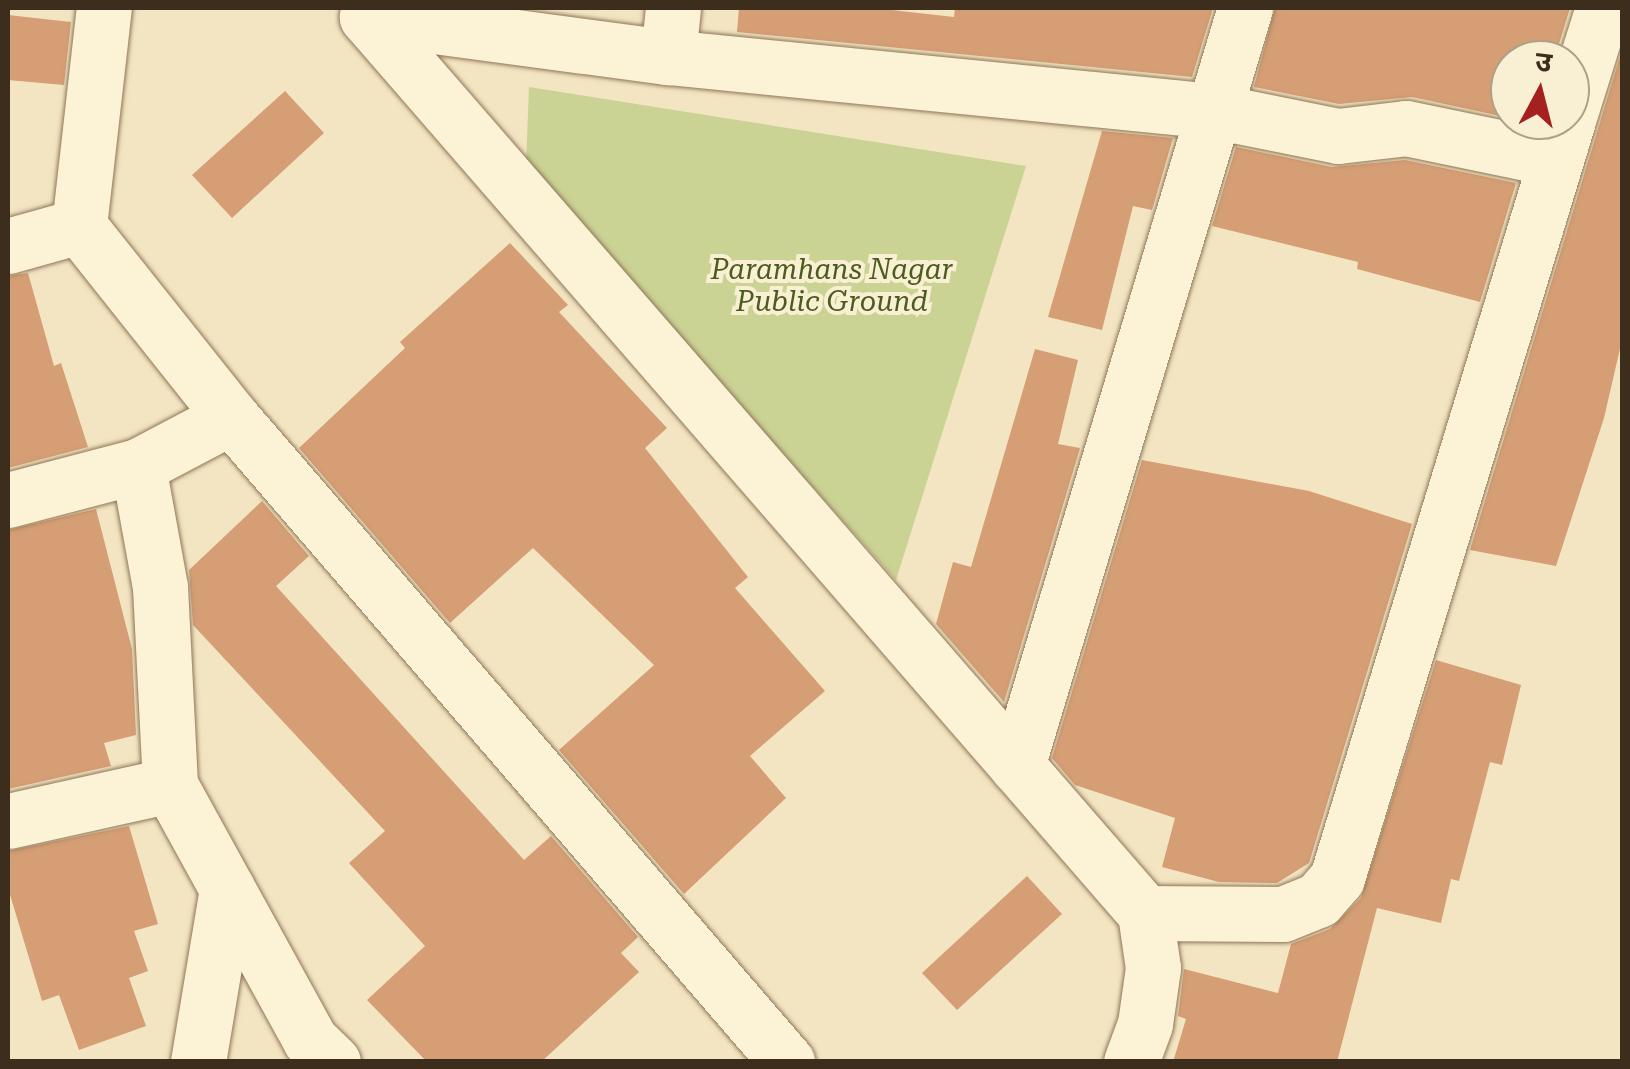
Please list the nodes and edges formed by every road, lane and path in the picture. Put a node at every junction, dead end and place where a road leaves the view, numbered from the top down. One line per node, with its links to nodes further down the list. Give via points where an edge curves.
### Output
1 (104, 8): 10 (street)
2 (1245, 8): 7 (street)
3 (1603, 8): 6 (street)
4 (364, 11): 5 (street); 15 (street)
5 (670, 32): 7 (street)
6 (1590, 49)
7 (1214, 111): 8 (street, via 1338,136 1406,128); 15 (street)
8 (1490, 130)
9 (1561, 140): 19 (street, via 1336,878 1318,900 1283,914)
10 (79, 226): 11 (street); 12 (street)
11 (8, 246)
12 (231, 418): 13 (street); 22 (street)
13 (138, 466): 14 (street); 16 (street, via 160,587)
14 (8, 500)
15 (1016, 766): 19 (street)
16 (170, 785): 17 (street); 18 (street)
17 (8, 821)
18 (227, 888): 20 (street); 21 (street, via 310,1040)
19 (1145, 914): 23 (street, via 1153,968)
20 (198, 1062)
21 (333, 1062)
22 (786, 1062)
23 (1131, 1062)

